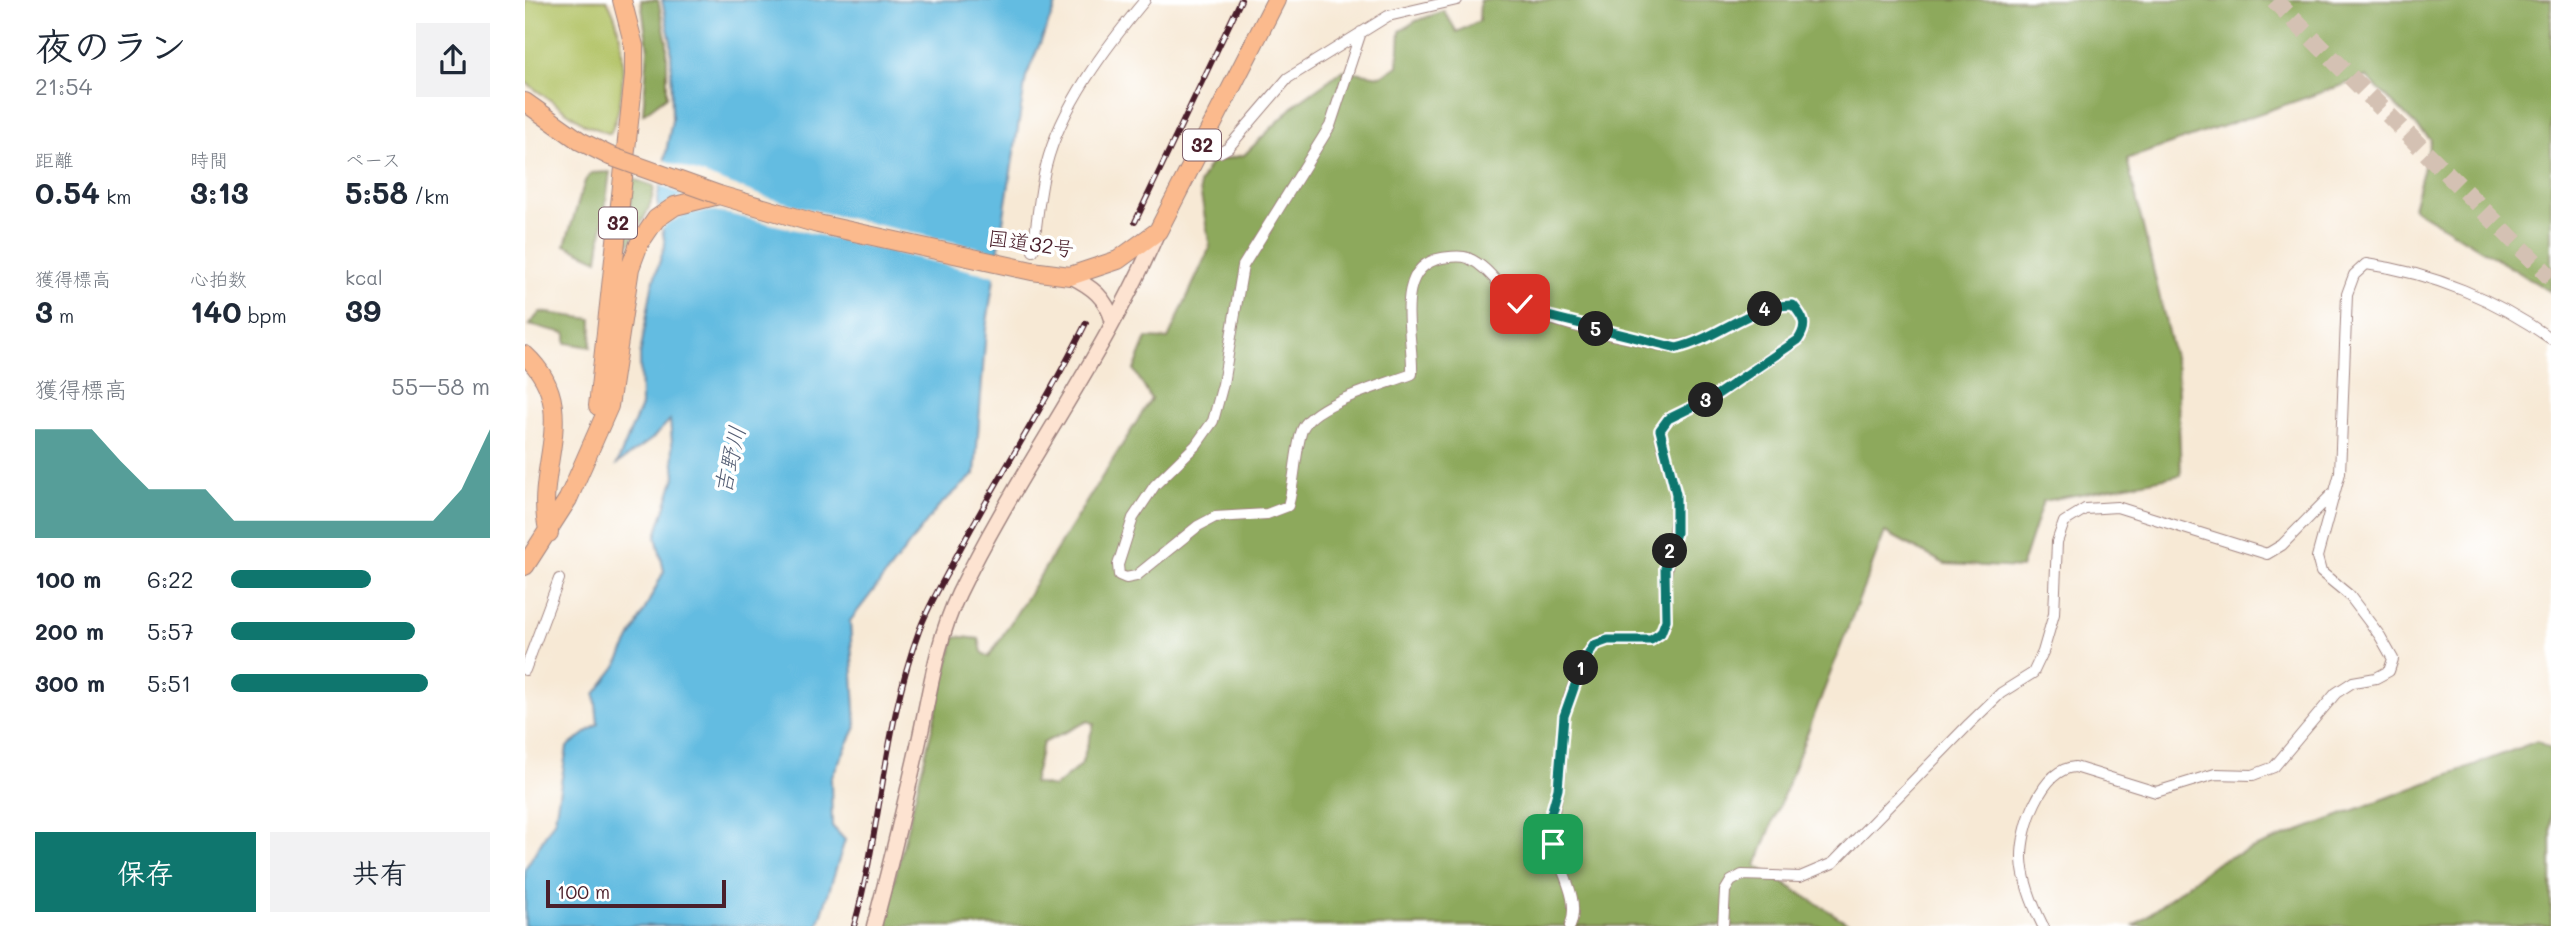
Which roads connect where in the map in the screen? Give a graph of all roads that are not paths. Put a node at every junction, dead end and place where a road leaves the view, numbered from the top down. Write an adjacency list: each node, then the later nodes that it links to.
1 (622, 0): 17 (highway, 国道32号 / 32)
2 (1145, 0): 12 (street)
3 (1276, 0): 9 (highway, 国道32号 / 32)
4 (1457, 0): 5 (street)
5 (1361, 32): 9 (street); 24 (street)
6 (525, 102): 8 (highway, 国道32号 / 32)
7 (525, 113): 8 (highway)
8 (580, 141): 10 (highway, 国道32号 / 32, bridge)
9 (1201, 148): 11 (highway, 国道32号 / 32)
10 (719, 195): 13 (highway, 国道32号 / 32); 17 (highway, 国道32号 / 32)
11 (1158, 231): 13 (highway, 国道32号 / 32); 14 (street)
12 (1033, 251)
13 (1069, 276): 14 (street)
14 (1113, 322): 23 (street)
15 (2551, 339): 18 (street)
16 (525, 355): 19 (highway)
17 (590, 447): 19 (highway, 国道32号 / 32)
18 (2334, 493): 25 (street); 26 (street)
19 (549, 533): 20 (highway, 国道32号 / 32)
20 (525, 566)
21 (559, 579): 22 (street)
22 (525, 670)
23 (874, 926)
24 (1570, 926)
25 (1723, 926)
26 (2043, 926)

